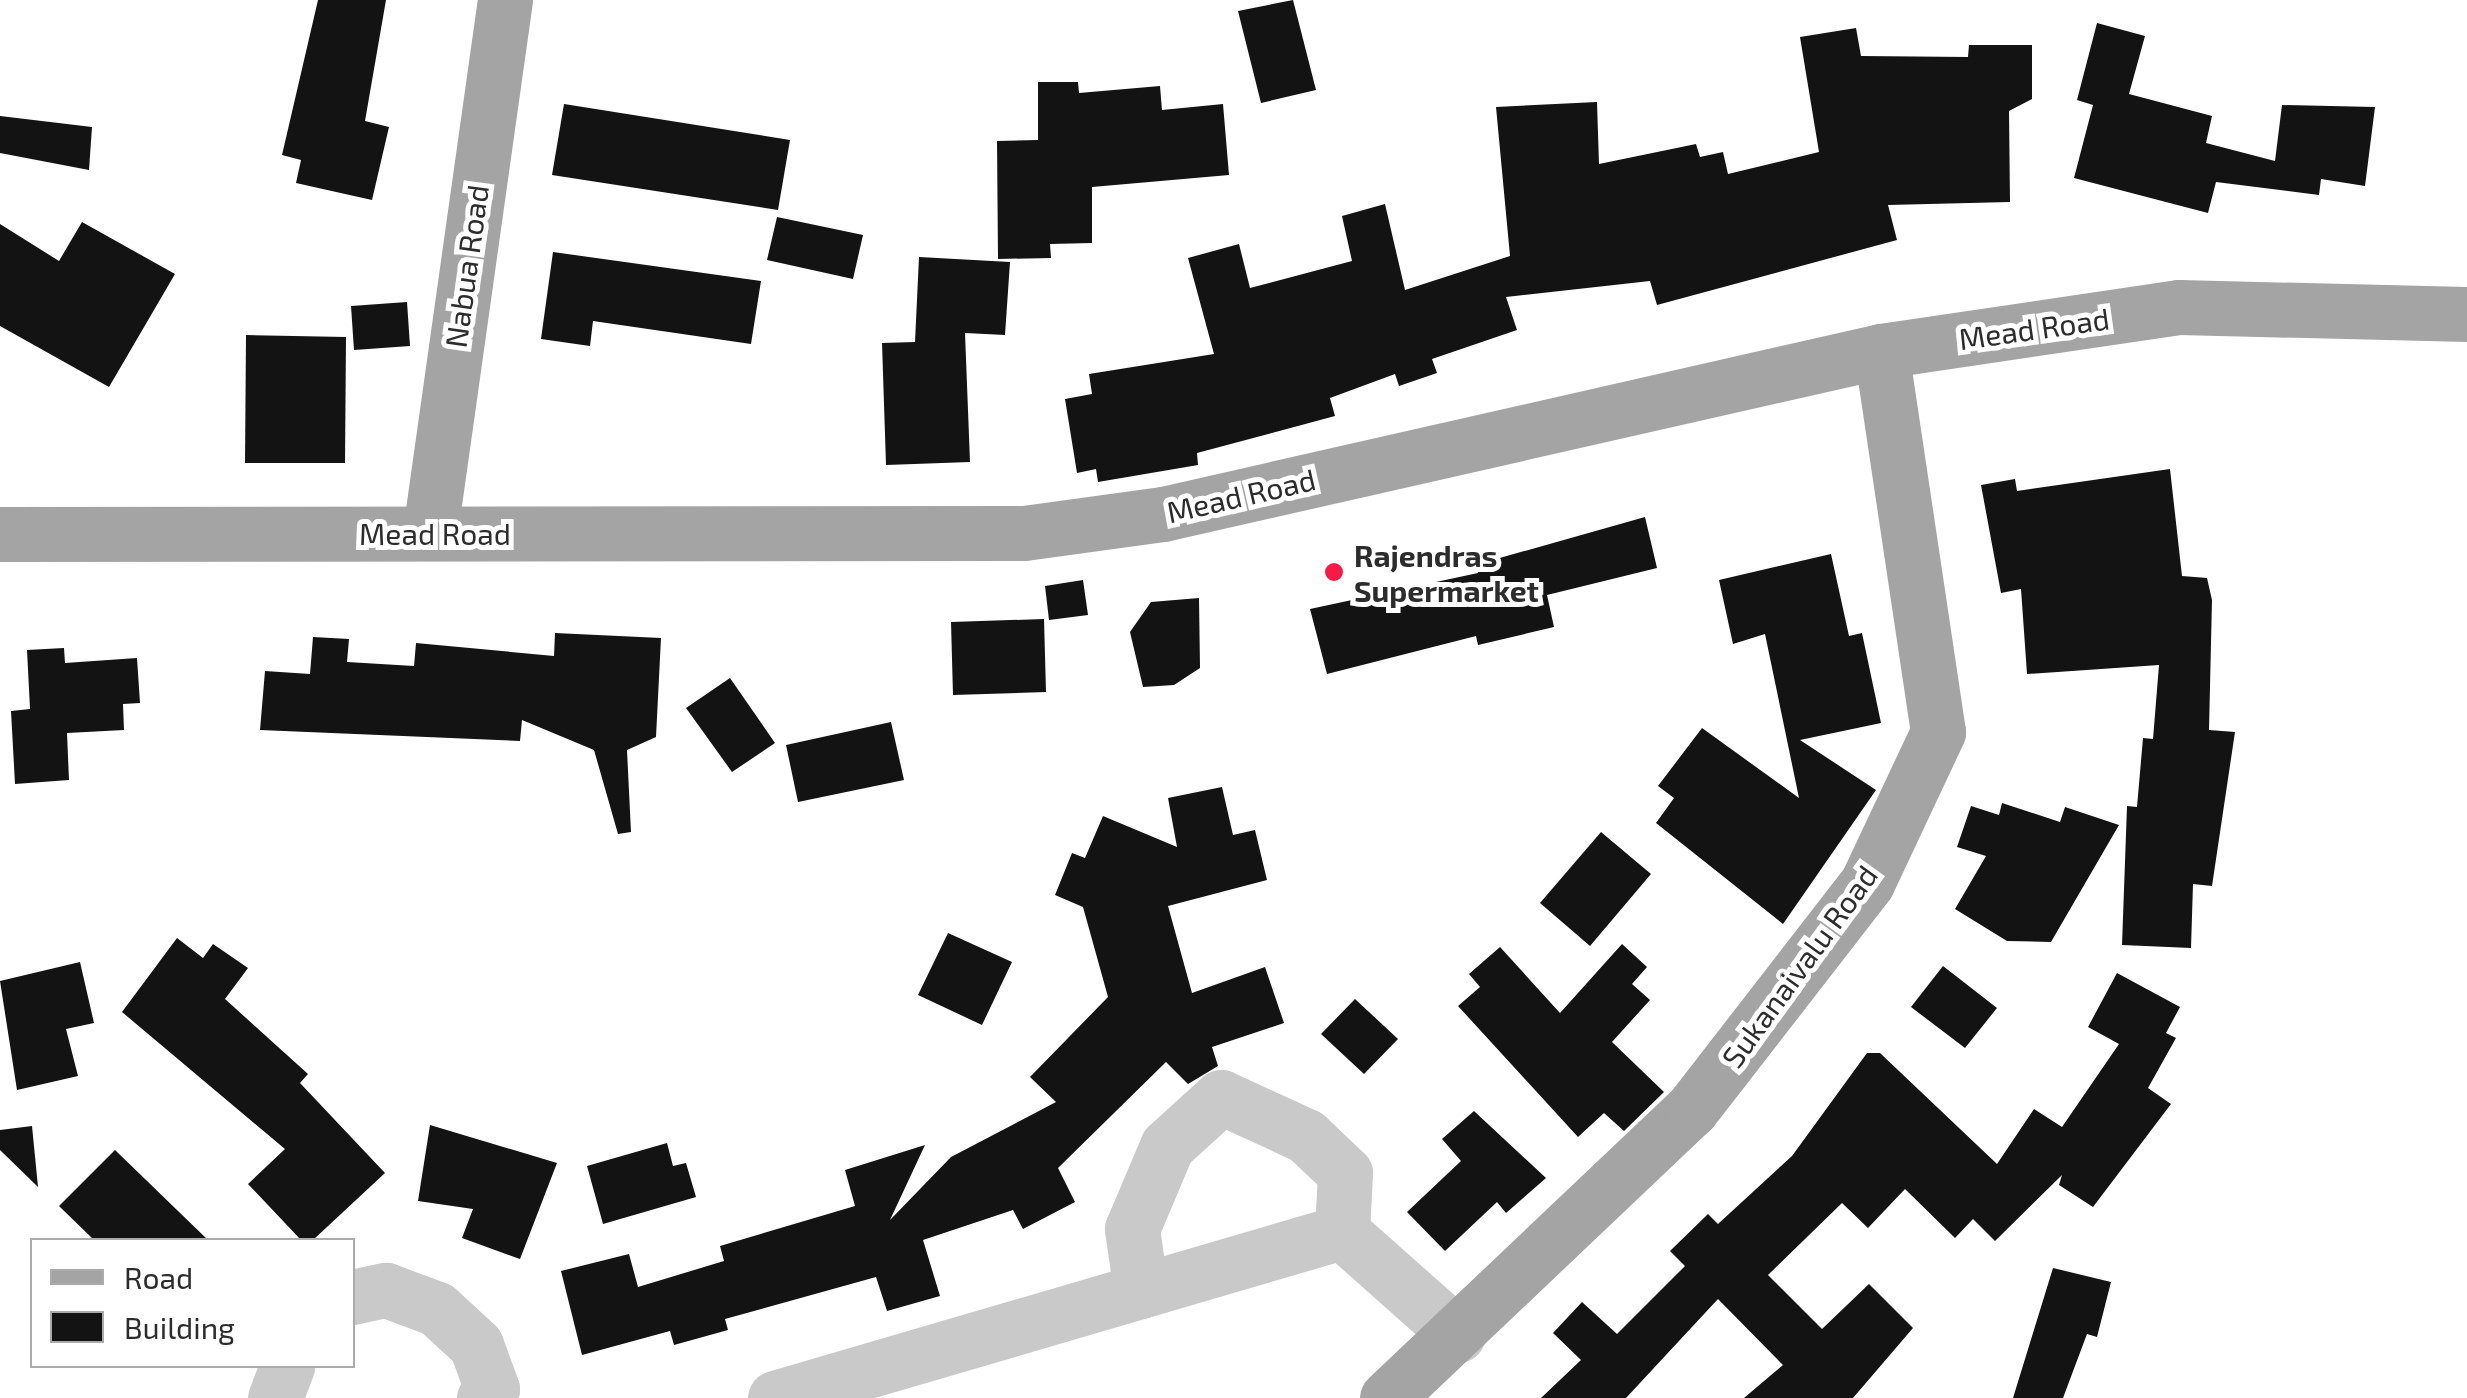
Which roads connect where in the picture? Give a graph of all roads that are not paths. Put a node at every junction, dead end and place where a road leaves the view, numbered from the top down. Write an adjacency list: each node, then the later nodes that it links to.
1 (505, 0): 4 (main road, Nabua Road)
2 (2467, 314): 3 (main road, Mead Road)
3 (1881, 351): 4 (main road, Mead Road); 9 (main road, Sukanaivalu Road)
4 (430, 532): 5 (main road, Mead Road)
5 (0, 534)
6 (1342, 1232): 7 (street); 7 (street); 9 (street)
7 (1141, 1291): 13 (street)
8 (355, 1297): 12 (street)
9 (1458, 1335): 14 (main road, Sukanaivalu Road)
10 (287, 1368): 11 (street)
11 (275, 1398)
12 (484, 1398)
13 (775, 1398)
14 (1387, 1398)

